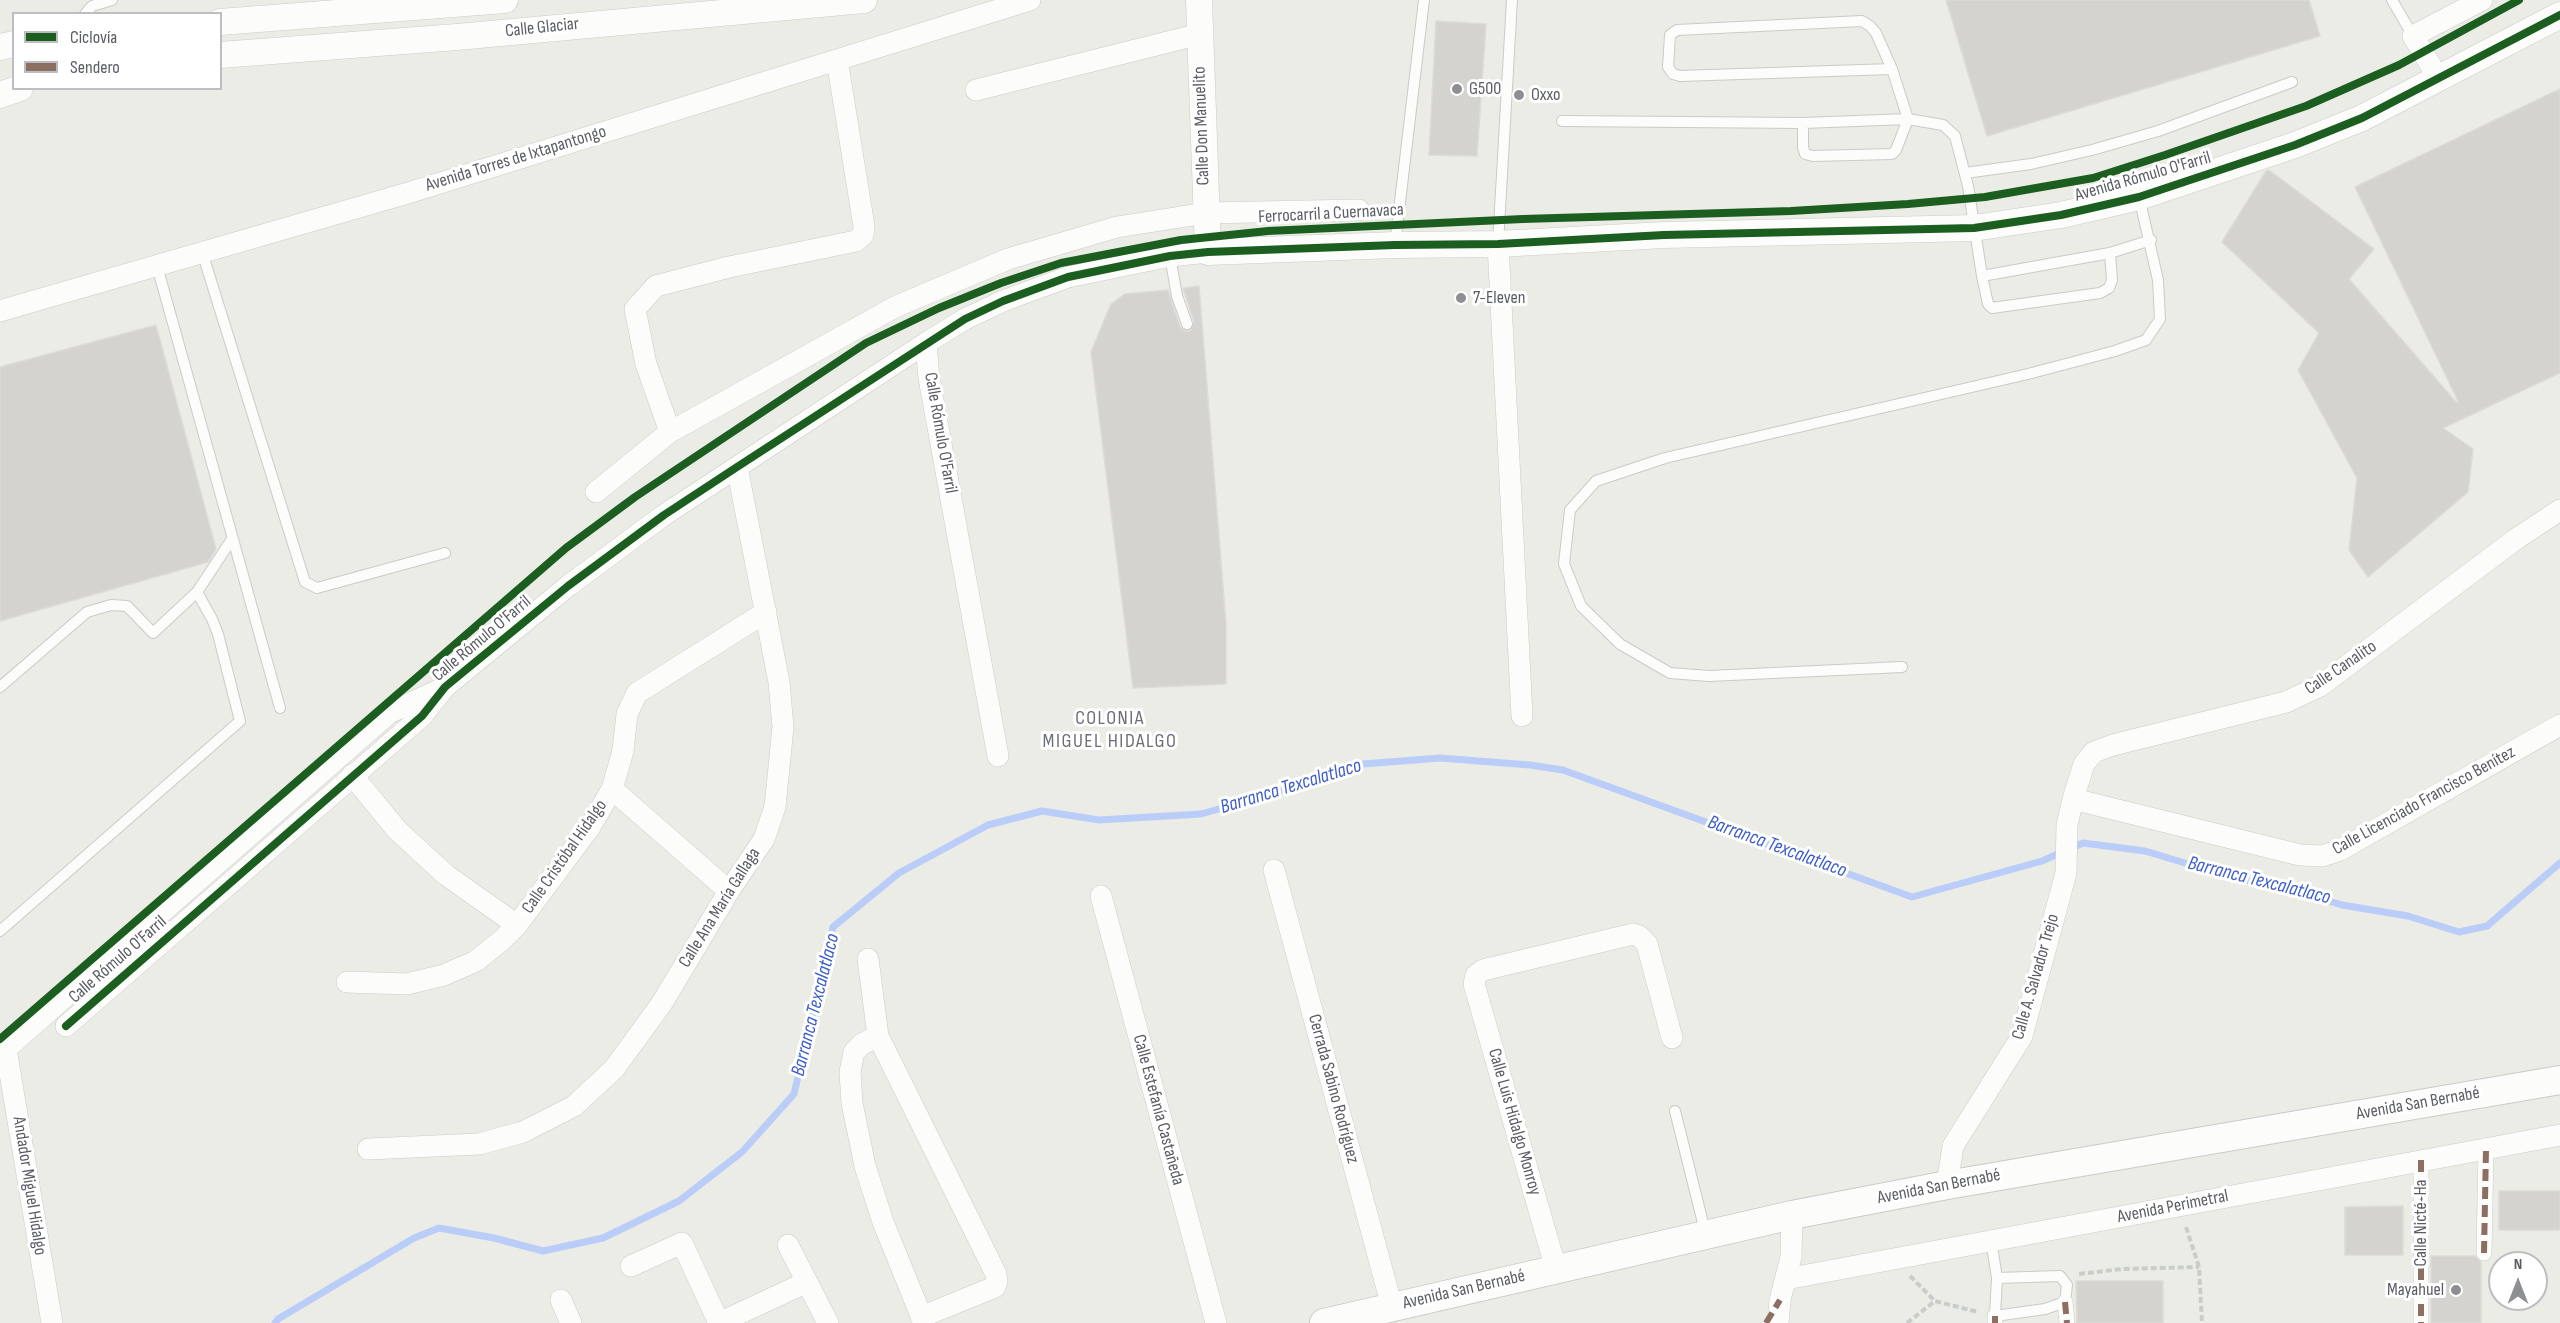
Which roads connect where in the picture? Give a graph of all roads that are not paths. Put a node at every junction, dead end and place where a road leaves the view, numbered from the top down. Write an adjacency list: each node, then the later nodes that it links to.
1 (112, 0): 10 (lane)
2 (505, 0): 12 (street, Calle Glaciar)
3 (864, 0): 15 (street, Calle Glaciar)
4 (1030, 0): 16 (street, Avenida Torres de Ixtapantongo)
5 (1199, 0): 13 (street, Calle Don Manuelito)
6 (1424, 0): 33 (lane)
7 (1512, 0): 32 (lane)
8 (2392, 0): 14 (lane)
9 (2482, 0): 14 (street)
10 (87, 12)
11 (2560, 15): 18 (street, Avenida Rómulo O'Farril)
12 (222, 22)
13 (1200, 34): 21 (street); 29 (street, Calle Don Manuelito)
14 (2413, 36): 18 (street)
15 (222, 55)
16 (837, 60): 34 (street, Avenida Torres de Ixtapantongo); 43 (street)
17 (1892, 69): 17 (lane); 23 (lane)
18 (2439, 79): 27 (street, Avenida Rómulo O'Farril)
19 (2292, 82): 26 (lane)
20 (14, 90): 22 (street)
21 (976, 90)
22 (0, 95)
23 (1908, 119): 25 (lane); 25 (lane); 26 (lane)
24 (1562, 121): 25 (lane)
25 (1803, 123)
26 (1965, 173): 30 (lane)
27 (2139, 197): 30 (street, Avenida Rómulo O'Farril); 31 (lane)
28 (1359, 210): 29 (street)
29 (1206, 213): 35 (street, Calle Don Manuelito); 43 (street)
30 (1974, 228): 32 (street, Avenida Rómulo O'Farril); 39 (lane)
31 (2151, 240): 36 (lane); 51 (lane)
32 (1498, 244): 33 (street, Avenida Rómulo O'Farril); 55 (street)
33 (1395, 245): 35 (street, Avenida Rómulo O'Farril)
34 (202, 252): 38 (street, Avenida Torres de Ixtapantongo); 48 (lane)
35 (1208, 252): 37 (street, Avenida Rómulo O'Farril)
36 (2110, 254): 39 (lane); 39 (lane)
37 (1170, 256): 41 (lane); 42 (street, Avenida Rómulo O'Farril)
38 (157, 266): 40 (street, Avenida Torres de Ixtapantongo); 47 (lane)
39 (1982, 276)
40 (0, 311)
41 (1187, 324)
42 (926, 344): 44 (street, Calle Rómulo O'Farril); 57 (street, Calle Rómulo O'Farril)
43 (670, 432): 45 (street)
44 (737, 467): 50 (street, Calle Ana María Gallaga); 53 (street, Calle Rómulo O'Farril)
45 (596, 492)
46 (2560, 510): 60 (street, Calle Canalito)
47 (232, 539): 49 (lane); 54 (lane)
48 (445, 553)
49 (197, 592): 52 (lane); 66 (lane)
50 (766, 612): 59 (street, Calle Cristóbal Hidalgo); 63 (street, Calle Ana María Gallaga)
51 (1902, 667)
52 (0, 687)
53 (445, 687): 58 (street, Calle Rómulo O'Farril); 72 (street)
54 (280, 708)
55 (1522, 716)
56 (2560, 725): 60 (street, Calle Licenciado Francisco Benítez)
57 (998, 756)
58 (352, 775): 65 (street); 69 (street, Calle Rómulo O'Farril)
59 (612, 789): 63 (street); 65 (street, Calle Cristóbal Hidalgo)
60 (2073, 799): 61 (street, Calle Canalito)
61 (2067, 825): 79 (street, Calle A. Salvador Trejo)
62 (1274, 870): 93 (street, Cerrada Sabino Rodríguez)
63 (729, 891): 76 (street, Calle Ana María Gallaga)
64 (1101, 896): 100 (street, Calle Estefanía Castañeda)
65 (517, 925): 68 (street, Calle Cristóbal Hidalgo)
66 (0, 931)
67 (868, 959): 70 (street)
68 (347, 982)
69 (66, 1026)
70 (878, 1036): 95 (street); 95 (street)
71 (1672, 1038): 86 (street, Calle Luis Hidalgo Monroy)
72 (3, 1052): 96 (street, Andador Miguel Hidalgo)
73 (2560, 1080): 79 (main road, Avenida San Bernabé)
74 (1676, 1111): 81 (lane)
75 (2560, 1135): 77 (street, Avenida Perimetral)
76 (368, 1149)
77 (2486, 1149): 78 (street, Avenida Perimetral); 84 (street)
78 (2421, 1160): 82 (street, Avenida Perimetral); 105 (street, Calle Nicté-Ha)
79 (1947, 1185): 80 (main road, Avenida San Bernabé)
80 (1792, 1215): 81 (main road, Avenida San Bernabé); 88 (street)
81 (1706, 1235): 86 (main road, Avenida San Bernabé)
82 (1991, 1240): 87 (lane); 88 (street, Avenida Perimetral)
83 (788, 1245): 89 (street)
84 (2484, 1253)
85 (631, 1266): 98 (street)
86 (1556, 1269): 93 (main road, Avenida San Bernabé)
87 (1997, 1278): 92 (lane); 94 (lane)
88 (1786, 1280): 91 (street)
89 (807, 1282): 98 (street); 99 (street)
90 (561, 1300): 97 (street)
91 (1780, 1300): 102 (street); 103 (street)
92 (2065, 1302): 94 (lane); 104 (street)
93 (1392, 1307): 101 (main road, Avenida San Bernabé)
94 (1995, 1319)
95 (922, 1320)
96 (52, 1323)
97 (571, 1323)
98 (719, 1323)
99 (828, 1323)
100 (1216, 1323)
101 (1324, 1323)
102 (1766, 1323)
103 (1778, 1323)
104 (2067, 1323)
105 (2421, 1323)

